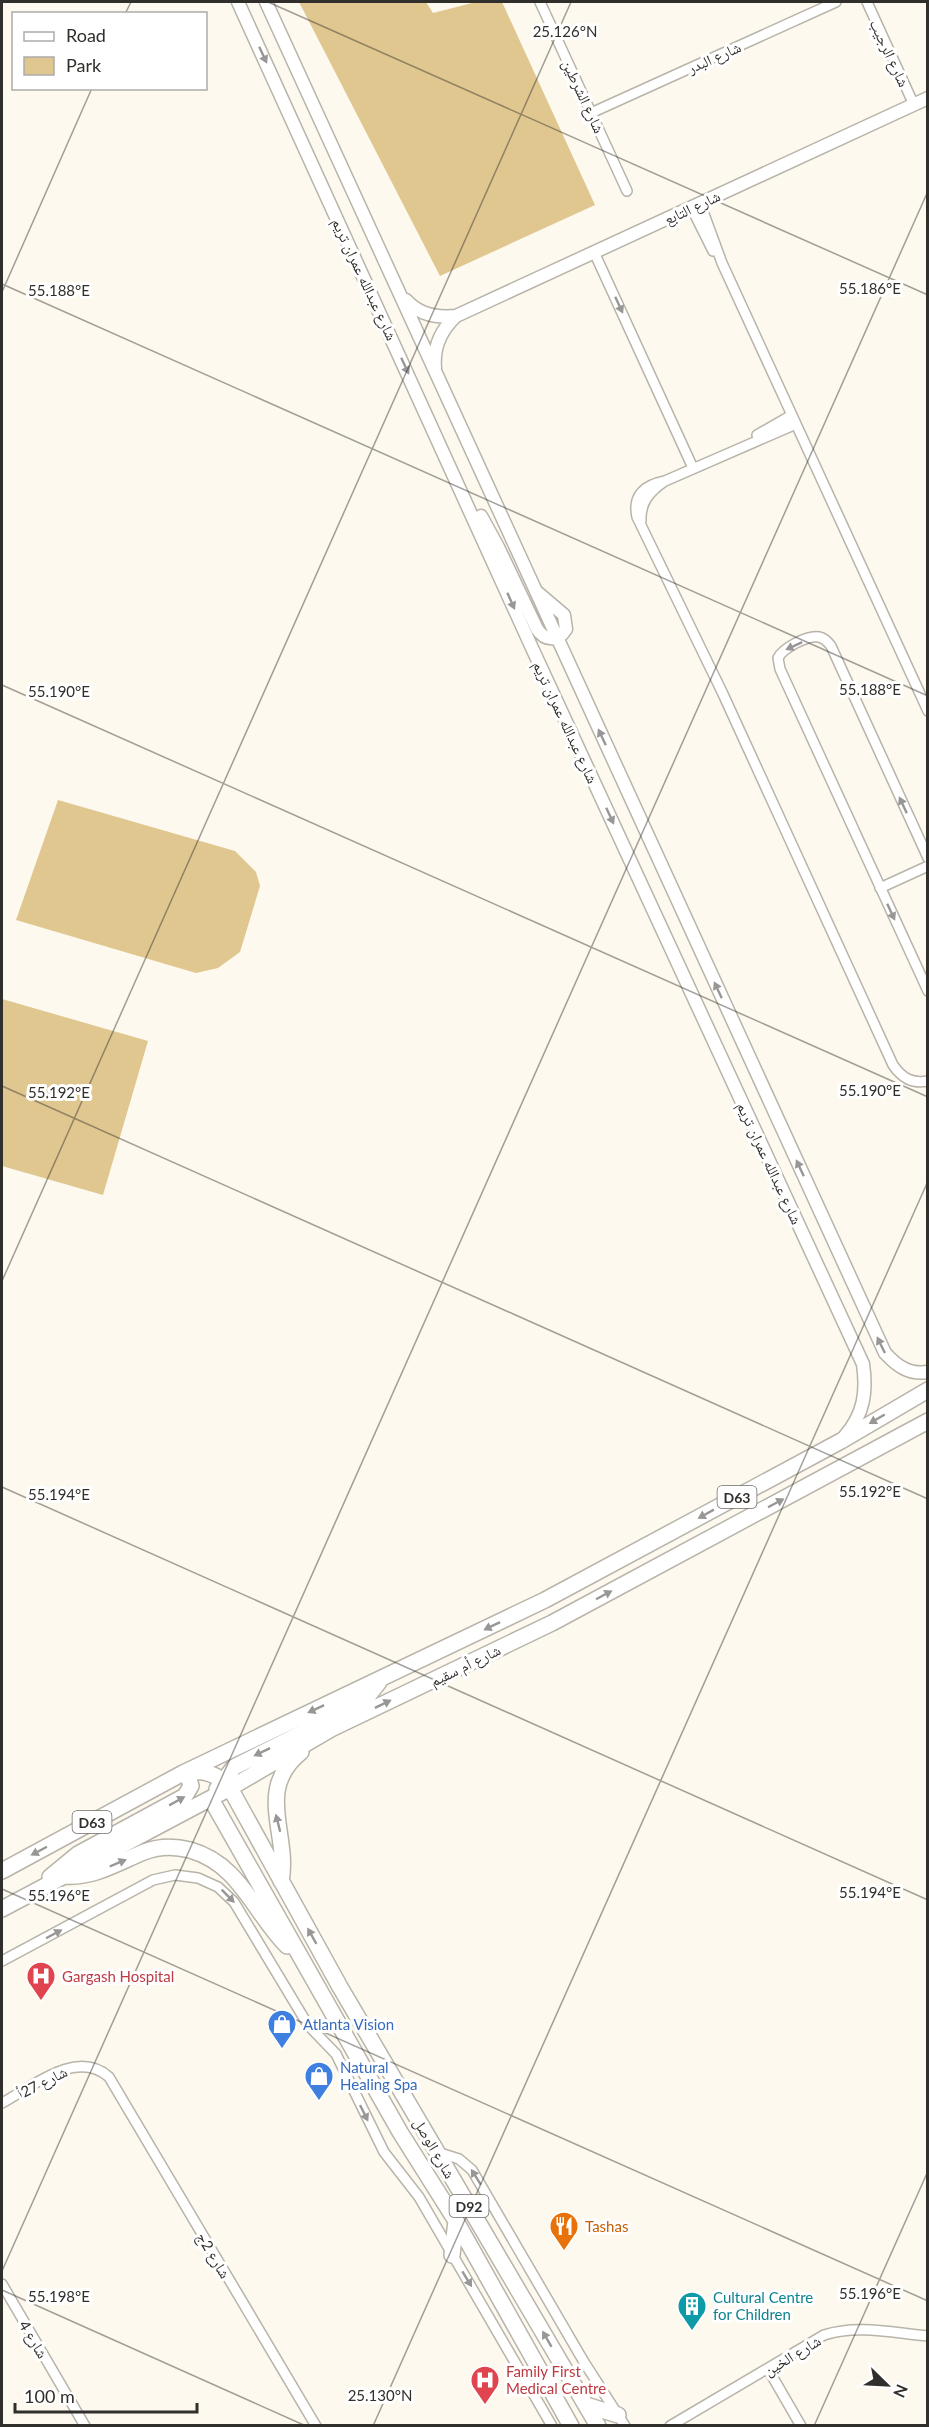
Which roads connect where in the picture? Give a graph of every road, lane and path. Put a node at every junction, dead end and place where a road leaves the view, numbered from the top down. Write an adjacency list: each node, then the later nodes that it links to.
1 (238, 2): 17 (street, شارع عبدالله عمران تريم, one-way to 17)
2 (266, 2): 12 (street, شارع عبدالله عمران تريم)
3 (540, 2): 8 (street, شارع الشرطين)
4 (836, 2): 8 (street, شارع البدر)
5 (867, 2): 7 (street, شارع الرجيب)
6 (927, 99): 7 (street, شارع التابع)
7 (914, 105): 10 (street, شارع التابع)
8 (591, 113): 9 (street, شارع الشرطين)
9 (627, 192)
10 (696, 205): 11 (street, شارع التابع); 15 (street)
11 (594, 252): 13 (street, شارع التابع); 16 (street, one-way to 16)
12 (401, 295): 13 (street, شارع التابع); 14 (street, شارع عبدالله عمران تريم)
13 (456, 316): 14 (street, شارع التابع)
14 (435, 372): 18 (street, شارع عبدالله عمران تريم)
15 (794, 419): 16 (street); 19 (street)
16 (693, 468): 24 (street)
17 (464, 494): 18 (street); 28 (street, شارع عبدالله عمران تريم, one-way to 28)
18 (556, 638): 25 (street, شارع عبدالله عمران تريم, one-way to 18)
19 (927, 711)
20 (927, 858): 22 (street, one-way to 22)
21 (927, 866): 22 (street)
22 (880, 888): 23 (street, one-way to 23)
23 (927, 991)
24 (927, 1081)
25 (927, 1372)
26 (927, 1390): 28 (main road, شارع أم سقيم / D63, one-way to 28)
27 (927, 1421): 30 (main road, شارع أم سقيم / D63, one-way to 27)
28 (841, 1441): 29 (main road, شارع أم سقيم / D63, one-way to 29)
29 (382, 1679): 31 (main road, شارع أم سقيم / D63, one-way to 31); 32 (main road, شارع الوصل, one-way to 32)
30 (331, 1729): 32 (main road, شارع أم سقيم / D63); 36 (main road, one-way to 30)
31 (183, 1773): 32 (main road); 34 (main road, شارع أم سقيم / D63, one-way to 34); 37 (main road, one-way to 31)
32 (232, 1783): 33 (main road, شارع أم سقيم / D63); 36 (main road, شارع الوصل / D92)
33 (211, 1799): 35 (main road, شارع أم سقيم / D63); 40 (main road, شارع الوصل / D92)
34 (2, 1871)
35 (63, 1876): 37 (main road, شارع أم سقيم / D63); 40 (main road, one-way to 40)
36 (281, 1881): 43 (main road, شارع الوصل / D92, one-way to 36)
37 (40, 1887): 38 (main road, شارع أم سقيم / D63)
38 (2, 1909)
39 (2, 1961): 45 (street, one-way to 45)
40 (304, 1962): 44 (main road, شارع الوصل / D92)
41 (113, 2083): 42 (street, شارع 27أ); 52 (street, شارع 2ج)
42 (2, 2103)
43 (437, 2151): 49 (main road, شارع الوصل / D92, one-way to 43); 50 (street, one-way to 43)
44 (456, 2221): 45 (main road); 54 (main road, شارع الوصل / D92)
45 (452, 2255): 53 (street, one-way to 53)
46 (2, 2284): 51 (street, شارع 4)
47 (927, 2336): 48 (street, شارع الخين)
48 (768, 2369): 56 (street, شارع الخين); 57 (street)
49 (586, 2405): 50 (main road); 55 (main road, شارع الوصل / D92)
50 (622, 2420)
51 (85, 2426)
52 (316, 2426)
53 (552, 2426)
54 (571, 2426)
55 (598, 2426)
56 (670, 2426)
57 (801, 2426)

